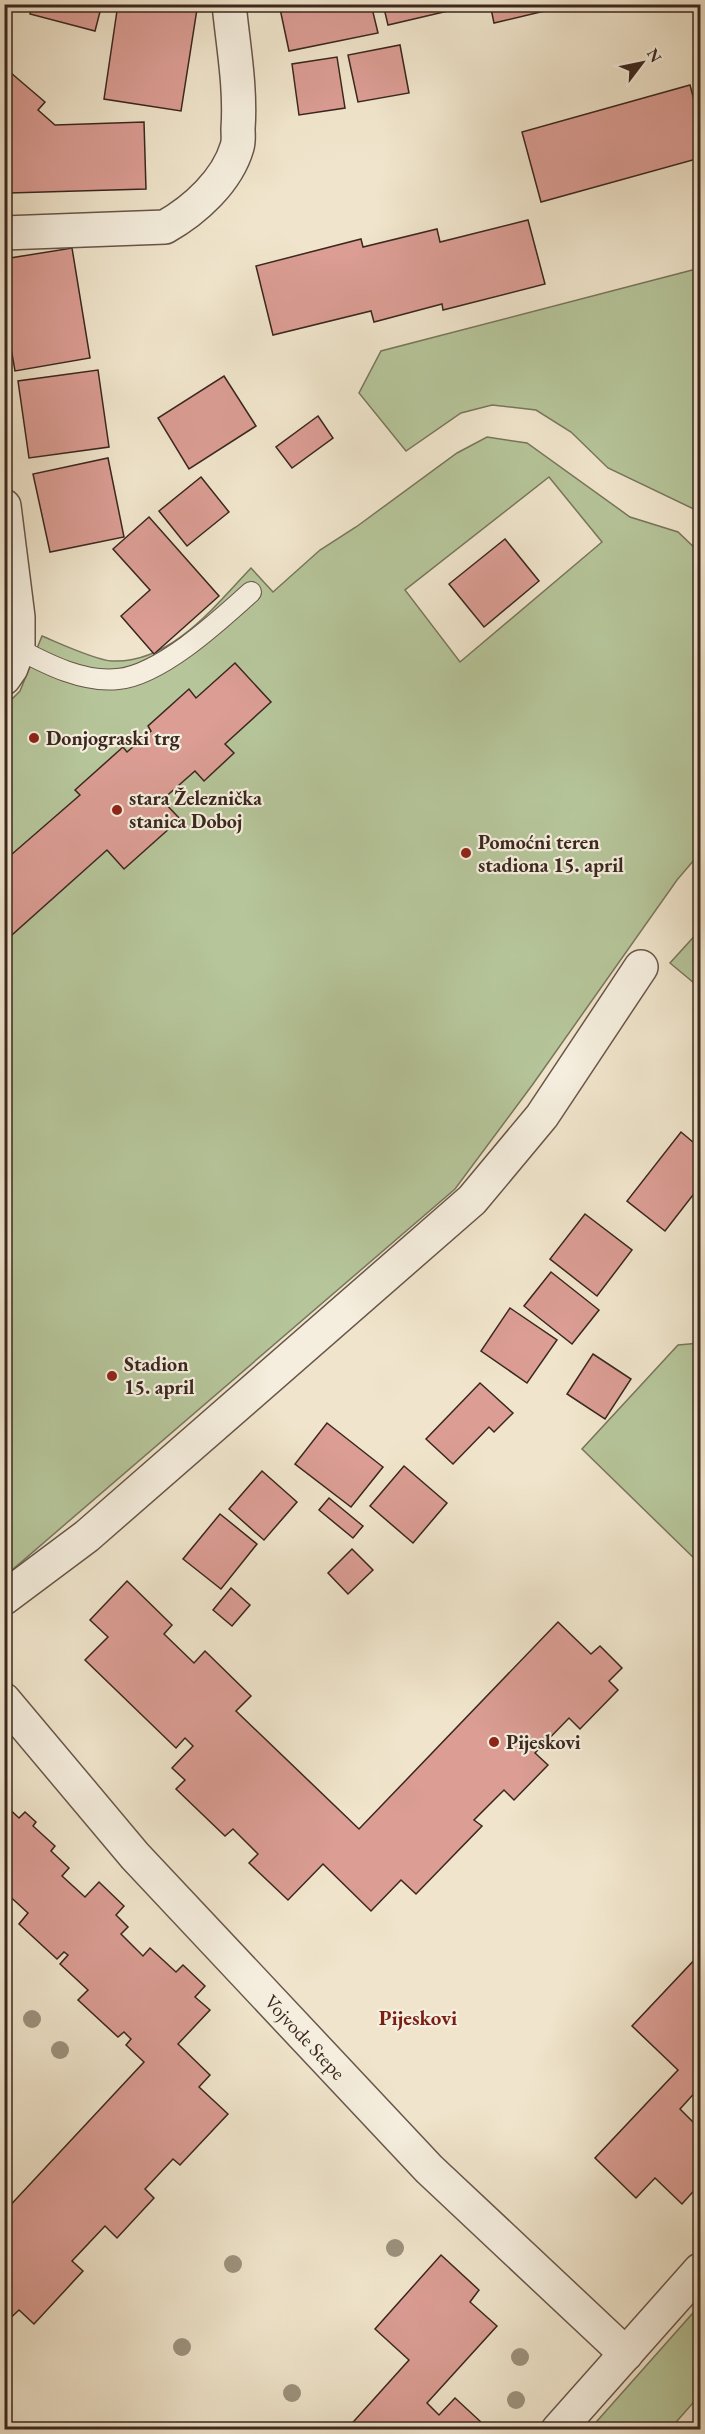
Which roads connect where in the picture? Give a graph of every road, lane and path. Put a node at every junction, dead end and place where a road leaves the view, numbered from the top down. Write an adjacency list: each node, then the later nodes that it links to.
1 (229, 4): 2 (street)
2 (4, 233)
3 (4, 507): 5 (street)
4 (251, 592): 5 (lane)
5 (18, 649): 6 (street)
6 (4, 678)
7 (641, 967): 8 (street)
8 (4, 1598)
9 (4, 1700): 11 (street, Vojvode Stepe)
10 (700, 2270): 11 (street)
11 (626, 2354): 12 (street)
12 (558, 2430)

